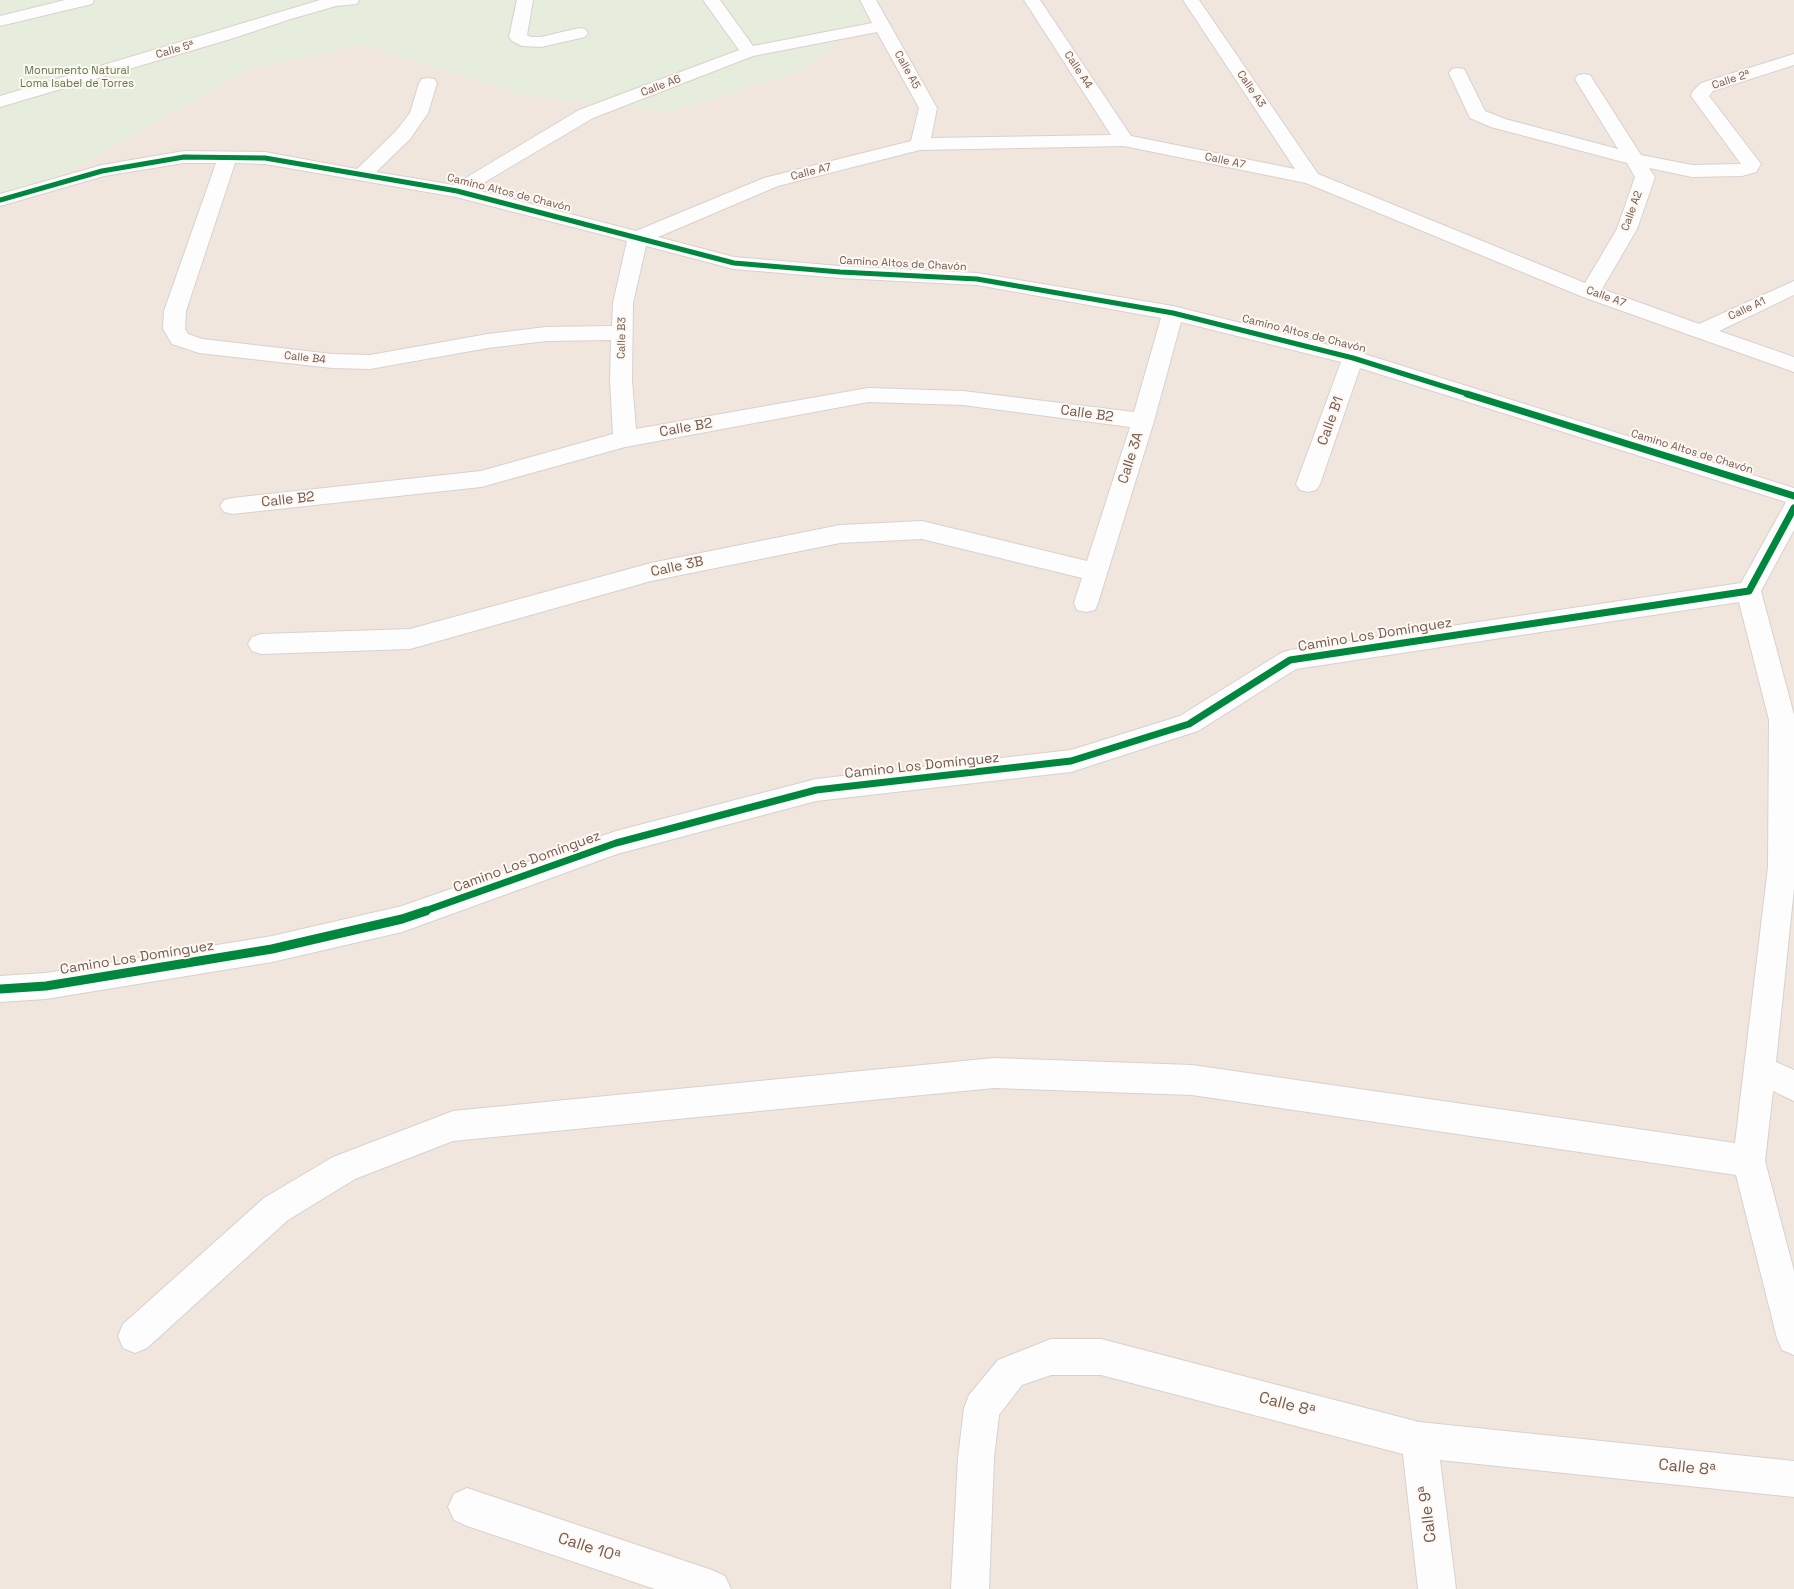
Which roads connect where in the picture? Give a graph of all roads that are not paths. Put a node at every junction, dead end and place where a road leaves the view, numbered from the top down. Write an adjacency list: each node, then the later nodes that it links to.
1 (86, 0): 8 (street)
2 (351, 0): 16 (street, Calle 5ª)
3 (525, 0): 10 (street)
4 (711, 0): 11 (street)
5 (868, 0): 9 (street, Calle A5)
6 (1032, 0): 17 (street, Calle A4)
7 (1191, 0): 22 (street, Calle A3)
8 (0, 21)
9 (882, 26): 11 (street, Calle A6); 18 (street, Calle A5)
10 (579, 33)
11 (749, 52): 23 (street, Calle A6)
12 (1794, 60): 20 (street, Calle 2ª)
13 (1458, 73): 20 (street)
14 (1584, 79): 20 (street, Calle A2)
15 (428, 83): 21 (street)
16 (0, 102)
17 (1124, 140): 18 (street, Calle A7); 22 (street, Calle A7)
18 (920, 144): 25 (street, Calle A7)
19 (227, 158): 21 (street, Camino Altos de Chavón); 24 (street, Camino Altos de Chavón); 30 (street, Calle B4)
20 (1634, 160): 27 (street, Calle A2)
21 (361, 176): 23 (street, Camino Altos de Chavón)
22 (1311, 178): 27 (street, Calle A7)
23 (457, 190): 25 (street, Camino Altos de Chavón)
24 (0, 200)
25 (638, 238): 28 (street, Camino Altos de Chavón); 30 (street, Calle B3)
26 (1794, 287): 29 (street, Calle A1)
27 (1590, 292): 29 (street, Calle A7)
28 (1173, 313): 31 (street, Camino Altos de Chavón); 33 (street, Calle 3A)
29 (1701, 331): 32 (street, Calle A7)
30 (622, 333): 34 (street, Calle B3)
31 (1353, 358): 35 (street, Calle B1); 36 (street, Camino Altos de Chavón)
32 (1794, 365)
33 (1143, 421): 34 (street, Calle B2); 39 (street, Calle 3A)
34 (625, 439): 37 (street, Calle B2)
35 (1308, 484)
36 (1794, 496)
37 (232, 506)
38 (1794, 508): 40 (street)
39 (1095, 572): 41 (street, Calle 3A); 42 (street, Calle 3B)
40 (1749, 591): 43 (street); 45 (street, Camino Los Domínguez)
41 (1086, 603)
42 (261, 644)
43 (1788, 721): 44 (street)
44 (1788, 868): 46 (street)
45 (0, 989)
46 (1759, 1069): 47 (street); 48 (street)
47 (1794, 1086)
48 (1749, 1160): 49 (street); 50 (street)
49 (135, 1336)
50 (1794, 1338)
51 (1419, 1440): 52 (street, Calle 8ª); 55 (street, Calle 8ª); 56 (street, Calle 9ª)
52 (1794, 1480)
53 (467, 1508): 54 (street, Calle 10ª)
54 (712, 1589)
55 (970, 1589)
56 (1437, 1589)

